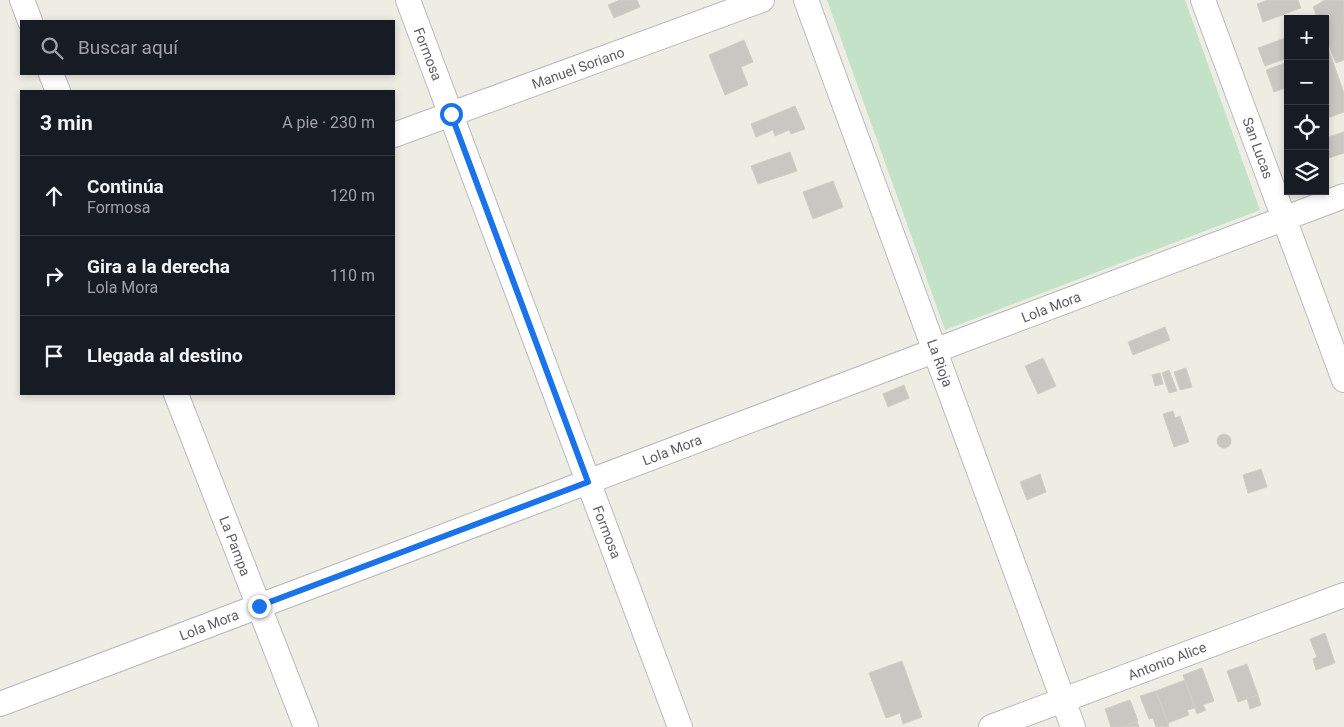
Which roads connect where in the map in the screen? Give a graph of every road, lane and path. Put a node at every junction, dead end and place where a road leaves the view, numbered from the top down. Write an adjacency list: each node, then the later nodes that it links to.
1 (22, 0): 6 (street)
2 (408, 0): 9 (street, Formosa)
3 (762, 0): 9 (street, Manuel Soriano)
4 (806, 0): 13 (street, La Rioja)
5 (1203, 0): 12 (street, San Lucas)
6 (30, 20)
7 (51, 75): 8 (street)
8 (58, 90)
9 (451, 114): 10 (street, Manuel Soriano); 16 (street, Formosa)
10 (395, 135)
11 (1344, 196): 12 (street, Lola Mora)
12 (1284, 219): 13 (street, Lola Mora); 14 (street, San Lucas)
13 (935, 350): 16 (street, Lola Mora); 19 (street, La Rioja)
14 (1344, 380)
15 (176, 395): 18 (street, La Pampa)
16 (588, 482): 18 (street, Lola Mora); 22 (street, Formosa)
17 (1344, 595): 19 (street, Antonio Alice)
18 (259, 606): 20 (street, Lola Mora); 21 (street, La Pampa)
19 (1063, 700): 23 (street, Antonio Alice); 24 (street, La Rioja)
20 (0, 704)
21 (306, 727)
22 (680, 727)
23 (991, 727)
24 (1073, 727)

